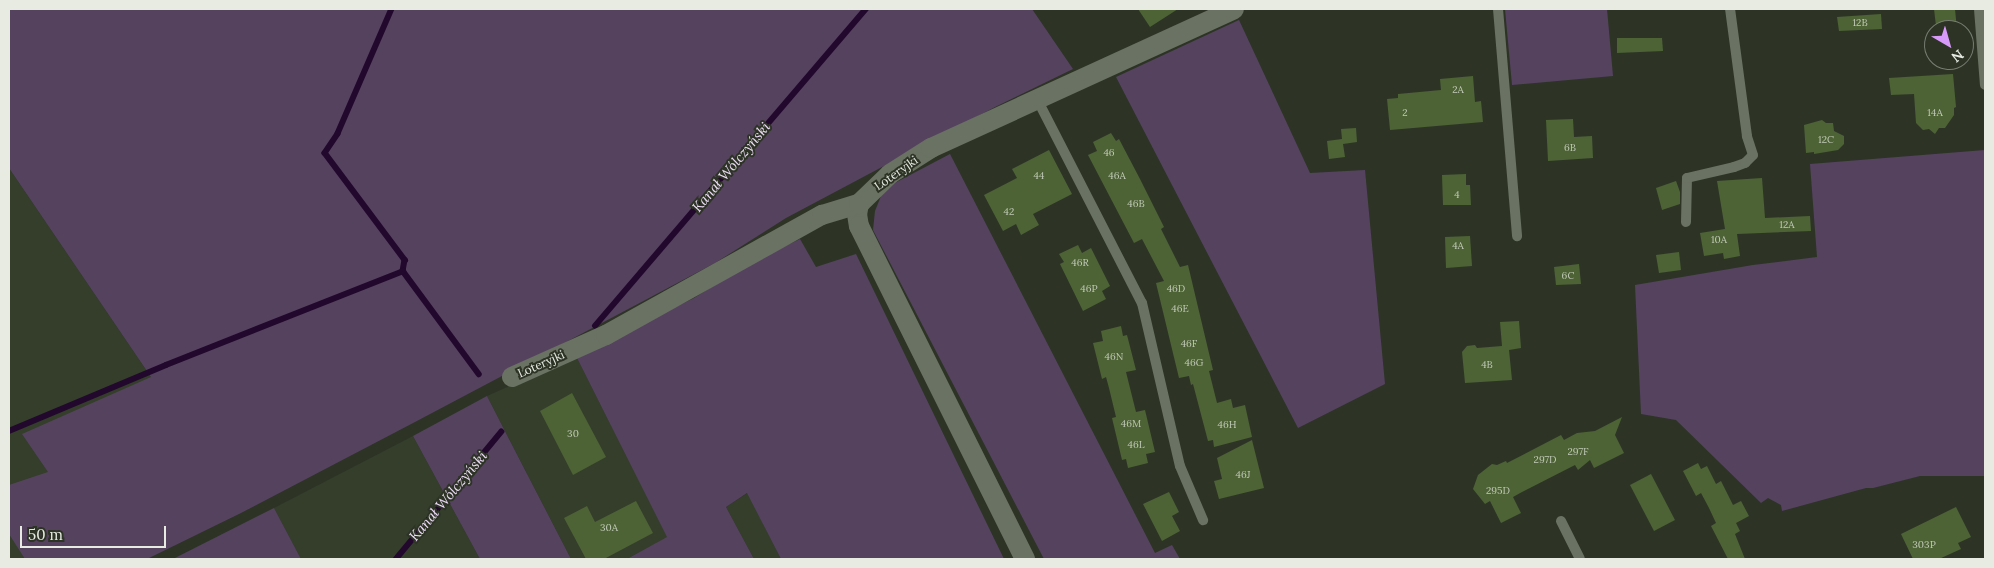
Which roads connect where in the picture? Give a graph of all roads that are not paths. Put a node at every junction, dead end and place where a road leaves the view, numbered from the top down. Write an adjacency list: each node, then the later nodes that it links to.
1 (1234, 9): 6 (street, Loteryjki)
2 (1498, 9): 9 (lane)
3 (1730, 9): 8 (lane)
4 (1979, 9): 5 (lane)
5 (1985, 85)
6 (1038, 101): 7 (street, Loteryjki); 11 (lane)
7 (859, 204): 10 (street, Loteryjki); 13 (street)
8 (1686, 222)
9 (1517, 236)
10 (512, 377)
11 (1203, 520)
12 (1561, 521): 14 (lane)
13 (1025, 559)
14 (1580, 559)

